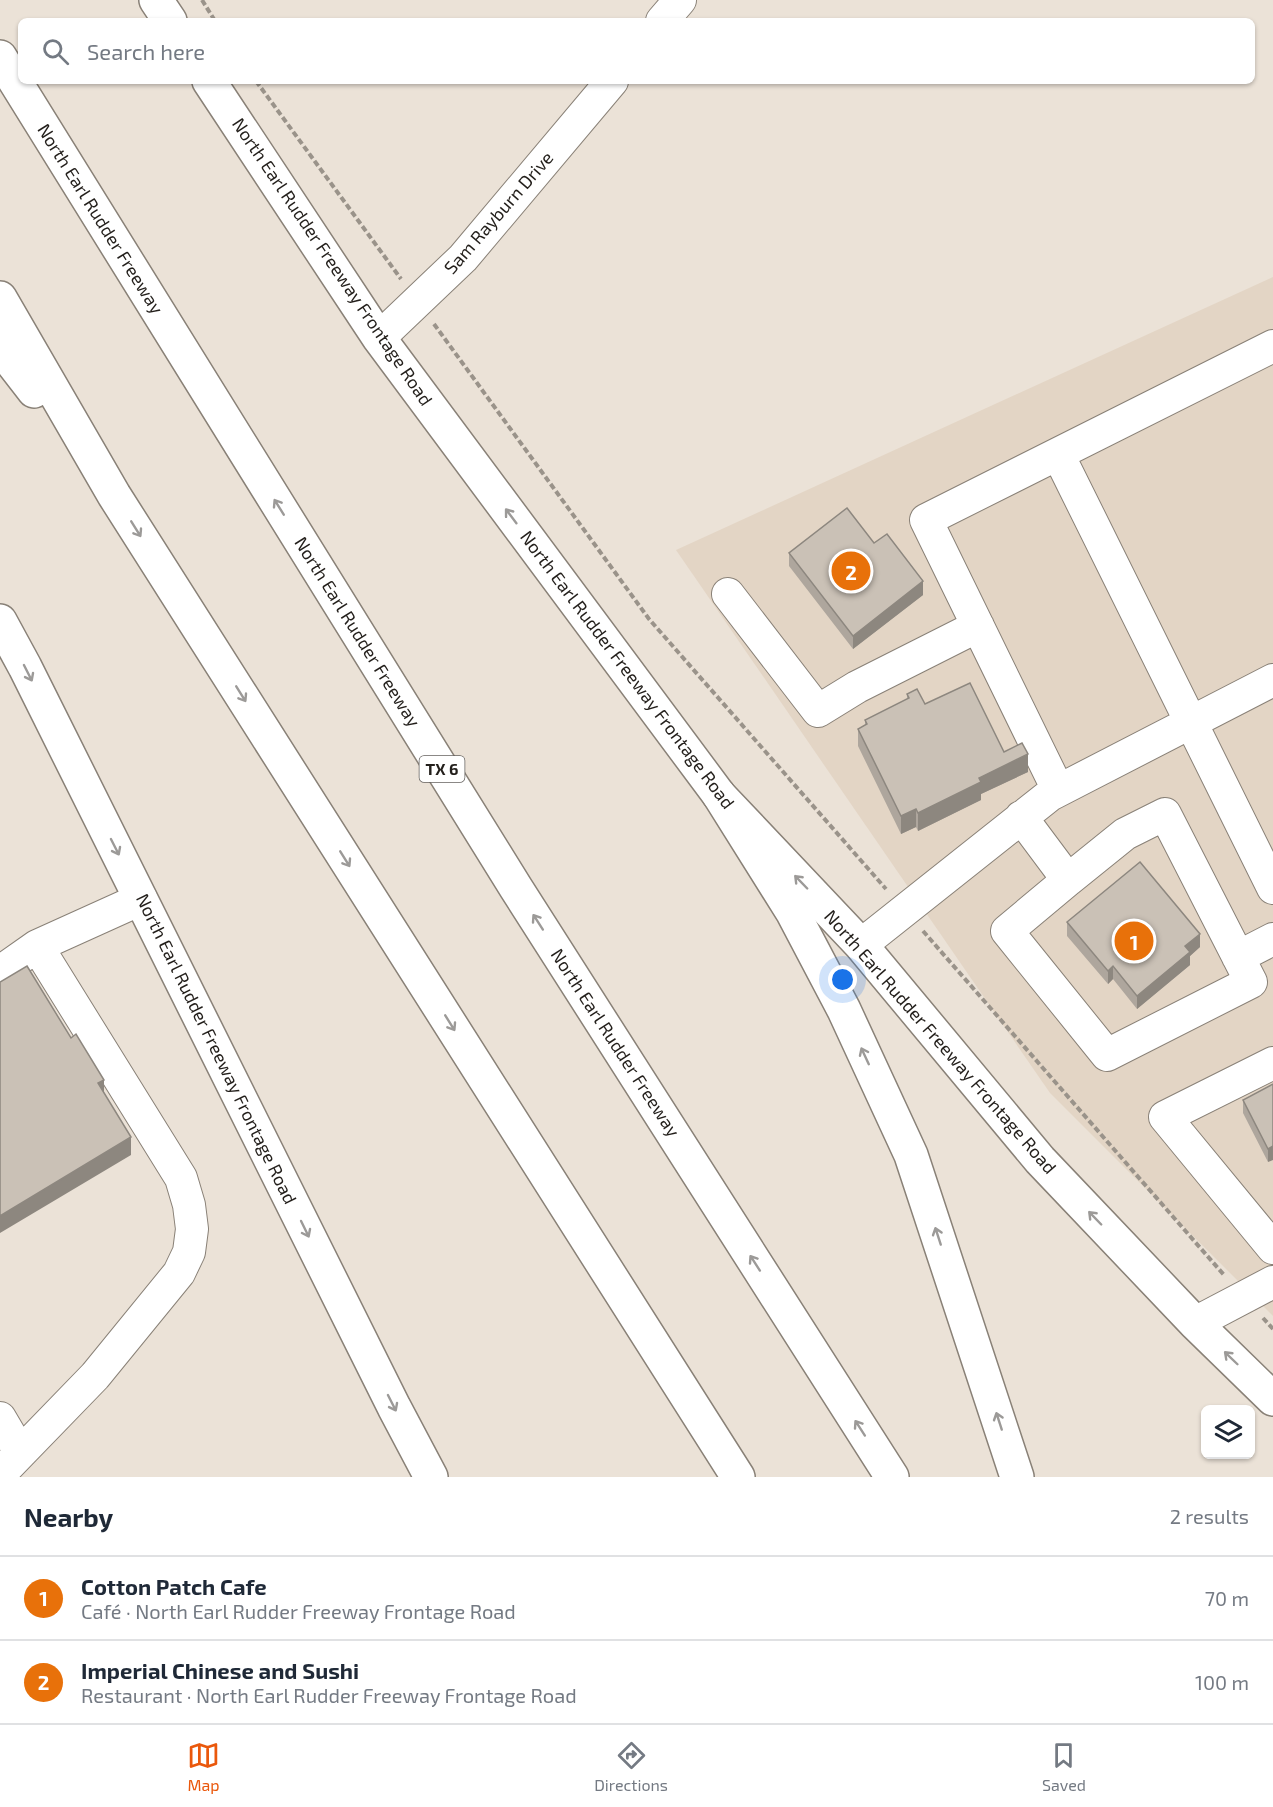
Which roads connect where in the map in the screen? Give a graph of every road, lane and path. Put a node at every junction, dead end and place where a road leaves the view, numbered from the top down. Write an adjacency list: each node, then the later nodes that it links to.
1 (156, 0): 4 (main road)
2 (202, 0): 5 (path)
3 (680, 0): 6 (street)
4 (168, 18)
5 (213, 18)
6 (665, 18)
7 (0, 57): 49 (main road, North Earl Rudder Freeway / TX 6, one-way to 7)
8 (212, 84): 13 (main road, North Earl Rudder Freeway Frontage Road)
9 (258, 84): 12 (path)
10 (609, 84): 12 (street, Sam Rayburn Drive)
11 (0, 298): 17 (main road)
12 (417, 302): 13 (street, Sam Rayburn Drive); 29 (path)
13 (379, 338): 24 (main road, North Earl Rudder Freeway Frontage Road, one-way to 13)
14 (1273, 346): 16 (street)
15 (0, 347): 17 (main road)
16 (1059, 454): 20 (street); 22 (street)
17 (114, 495): 48 (main road, one-way to 48)
18 (728, 594): 20 (street)
19 (0, 621): 28 (main road, North Earl Rudder Freeway Frontage Road, one-way to 28)
20 (978, 626): 23 (street)
21 (1273, 680): 22 (street)
22 (1192, 722): 23 (street); 27 (street)
23 (1059, 790): 25 (street)
24 (719, 795): 31 (main road, North Earl Rudder Freeway Frontage Road, one-way to 24); 50 (main road, one-way to 24)
25 (1021, 817): 26 (street); 29 (street)
26 (1068, 880): 33 (street); 33 (street)
27 (1273, 888)
28 (141, 899): 32 (street); 47 (main road, North Earl Rudder Freeway Frontage Road, one-way to 47)
29 (904, 910): 31 (street); 41 (path)
30 (1273, 939): 33 (street)
31 (861, 945): 42 (main road, North Earl Rudder Freeway Frontage Road, one-way to 31)
32 (37, 946): 34 (street); 46 (street)
33 (1238, 957)
34 (0, 972)
35 (1273, 1063): 37 (street)
36 (1273, 1090): 37 (street)
37 (1217, 1091): 38 (street)
38 (1261, 1212): 39 (street)
39 (1273, 1248)
40 (1273, 1282): 41 (street)
41 (1244, 1298): 42 (street); 43 (path)
42 (1195, 1323): 44 (main road, North Earl Rudder Freeway Frontage Road, one-way to 42)
43 (1273, 1329)
44 (1273, 1399)
45 (0, 1418): 46 (street)
46 (10, 1463)
47 (431, 1477)
48 (738, 1477)
49 (892, 1477)
50 (1017, 1477)

